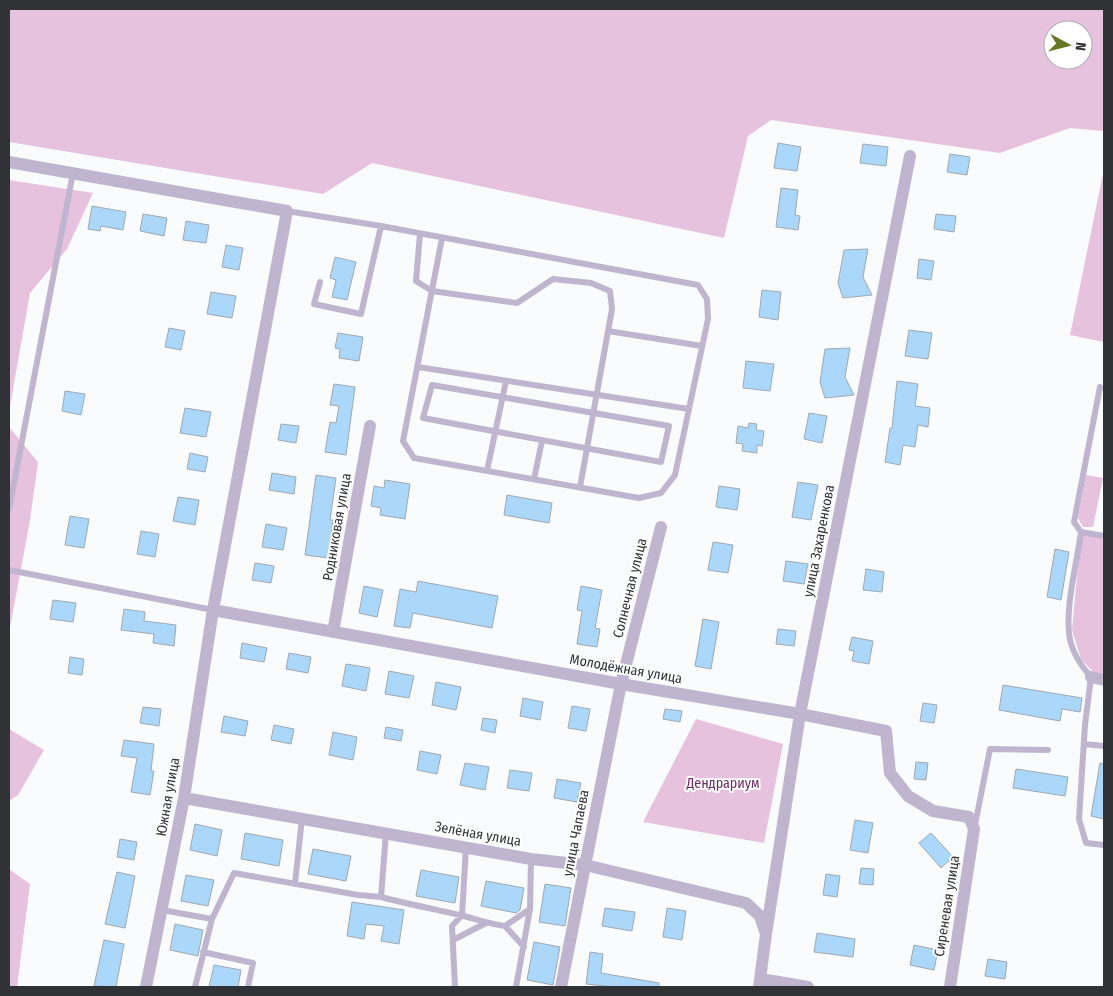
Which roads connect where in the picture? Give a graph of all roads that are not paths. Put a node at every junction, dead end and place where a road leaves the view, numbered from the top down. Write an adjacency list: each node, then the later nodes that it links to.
1 (910, 156): 36 (street, улица Захаренкова)
2 (9, 162): 3 (street)
3 (74, 173): 4 (street); 26 (lane)
4 (287, 211): 5 (lane); 31 (street, Южная улица)
5 (381, 226): 6 (lane); 8 (lane)
6 (420, 234): 7 (lane); 9 (lane)
7 (442, 238): 9 (lane); 11 (lane)
8 (320, 282)
9 (432, 291): 10 (lane); 12 (lane)
10 (608, 332): 11 (lane); 15 (lane)
11 (702, 346): 17 (lane)
12 (418, 367): 13 (lane); 23 (lane)
13 (506, 381): 15 (lane); 16 (lane)
14 (1100, 387): 28 (lane)
15 (596, 395): 17 (lane); 18 (lane)
16 (503, 396): 18 (lane); 20 (lane); 20 (lane)
17 (688, 410): 25 (lane)
18 (593, 413): 22 (lane); 22 (lane)
19 (370, 426): 32 (street, Родниковая улица)
20 (496, 432): 21 (lane); 23 (lane)
21 (542, 441): 22 (lane); 24 (lane)
22 (587, 449): 25 (lane)
23 (487, 471): 24 (lane)
24 (534, 479): 25 (lane)
25 (580, 487)
26 (9, 510)
27 (661, 527): 35 (street, Солнечная улица)
28 (1081, 532): 29 (lane); 33 (lane)
29 (1104, 536)
30 (9, 570): 31 (lane)
31 (213, 610): 32 (street, Молодёжная улица); 40 (street, Южная улица)
32 (333, 632): 35 (street, Молодёжная улица)
33 (1091, 677): 34 (street); 37 (lane)
34 (1104, 680)
35 (621, 684): 36 (street, Молодёжная улица); 47 (street, улица Чапаева)
36 (800, 714): 42 (street, Молодёжная улица); 56 (street, улица Захаренкова)
37 (1084, 744): 38 (lane); 44 (lane)
38 (1104, 746)
39 (1048, 750): 42 (lane)
40 (184, 798): 41 (street, Зелёная улица); 51 (street, Южная улица)
41 (302, 818): 43 (street, Зелёная улица); 48 (lane)
42 (974, 829): 68 (street, Сиреневая улица)
43 (386, 833): 45 (street, Зелёная улица); 49 (lane)
44 (1104, 845)
45 (466, 847): 46 (street, Зелёная улица); 52 (lane)
46 (531, 858): 47 (street, Зелёная улица); 50 (lane)
47 (585, 865): 56 (street, Зелёная улица); 66 (street, улица Чапаева)
48 (295, 884): 49 (lane); 53 (lane)
49 (381, 897): 52 (lane)
50 (530, 909): 55 (lane); 58 (lane)
51 (162, 910): 53 (lane); 61 (street, Южная улица)
52 (462, 915): 54 (lane); 57 (lane)
53 (212, 919): 59 (lane)
54 (486, 923): 55 (lane); 57 (lane)
55 (505, 926): 58 (lane)
56 (766, 934): 60 (street, улица Захаренкова)
57 (453, 940): 64 (lane)
58 (524, 947): 65 (lane)
59 (203, 952): 62 (lane); 63 (lane)
60 (760, 983): 67 (street)
61 (146, 987)
62 (195, 987)
63 (248, 987)
64 (455, 987)
65 (516, 987)
66 (561, 987)
67 (808, 987)
68 (950, 987)

